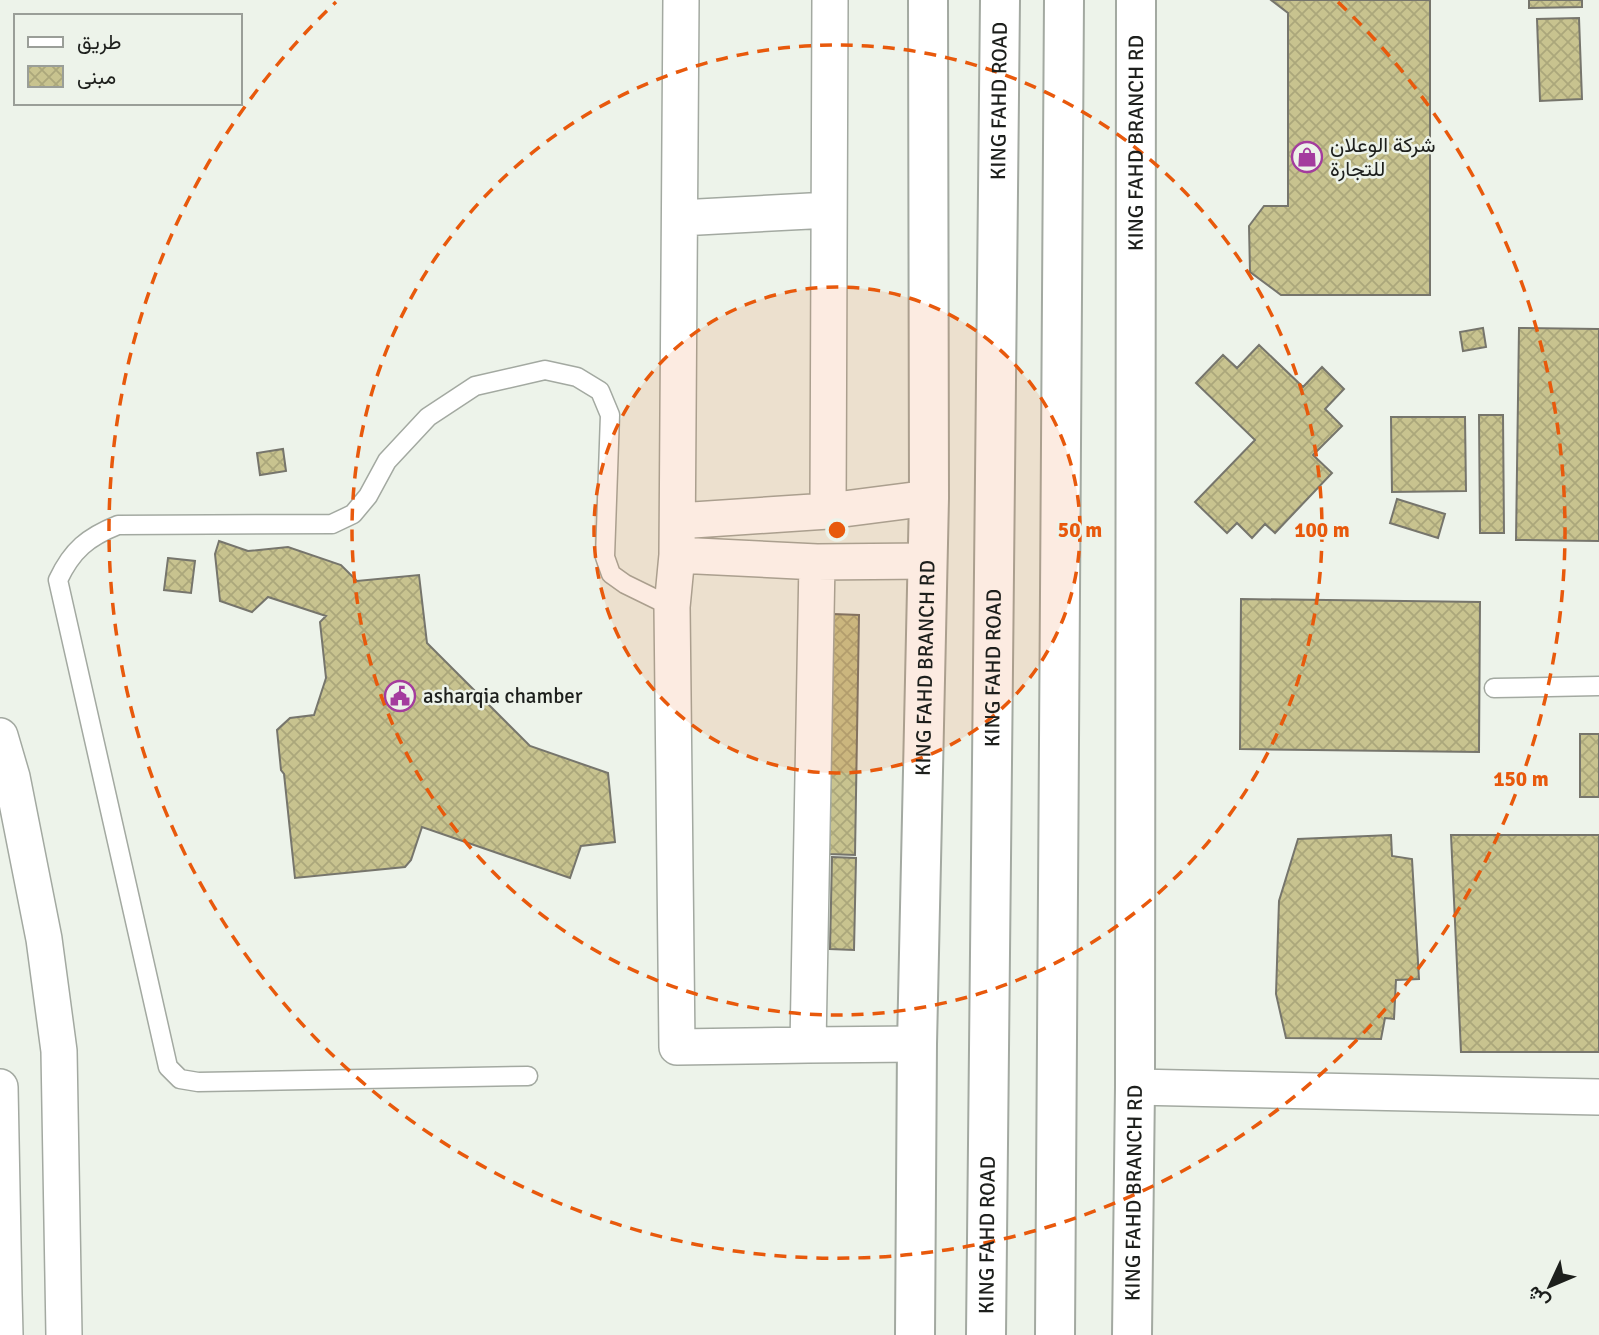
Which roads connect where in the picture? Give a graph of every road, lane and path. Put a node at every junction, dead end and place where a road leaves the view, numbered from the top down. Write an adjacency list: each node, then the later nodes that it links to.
1 (681, 0): 8 (street)
2 (830, 0): 7 (street)
3 (928, 0): 9 (main road, KING FAHD BRANCH RD)
4 (1000, 0): 28 (main road, KING FAHD ROAD)
5 (1063, 0): 29 (main road)
6 (1136, 0): 22 (main road, KING FAHD BRANCH RD)
7 (829, 210): 8 (street); 10 (street)
8 (680, 218): 11 (street)
9 (929, 498): 10 (street); 12 (main road, KING FAHD BRANCH RD)
10 (828, 511): 11 (street)
11 (678, 538): 13 (street); 14 (street)
12 (927, 561): 13 (street); 18 (main road, KING FAHD BRANCH RD)
13 (817, 562): 19 (street)
14 (672, 607): 19 (street); 20 (lane)
15 (1599, 686): 16 (lane)
16 (1494, 688)
17 (0, 736): 26 (street)
18 (917, 1044): 19 (street); 27 (main road, KING FAHD BRANCH RD)
19 (808, 1045)
20 (528, 1076)
21 (0, 1087): 24 (street)
22 (1135, 1087): 23 (street); 30 (main road, KING FAHD BRANCH RD)
23 (1599, 1097)
24 (2, 1285): 25 (street)
25 (5, 1335)
26 (64, 1335)
27 (915, 1335)
28 (986, 1335)
29 (1055, 1335)
30 (1132, 1335)

